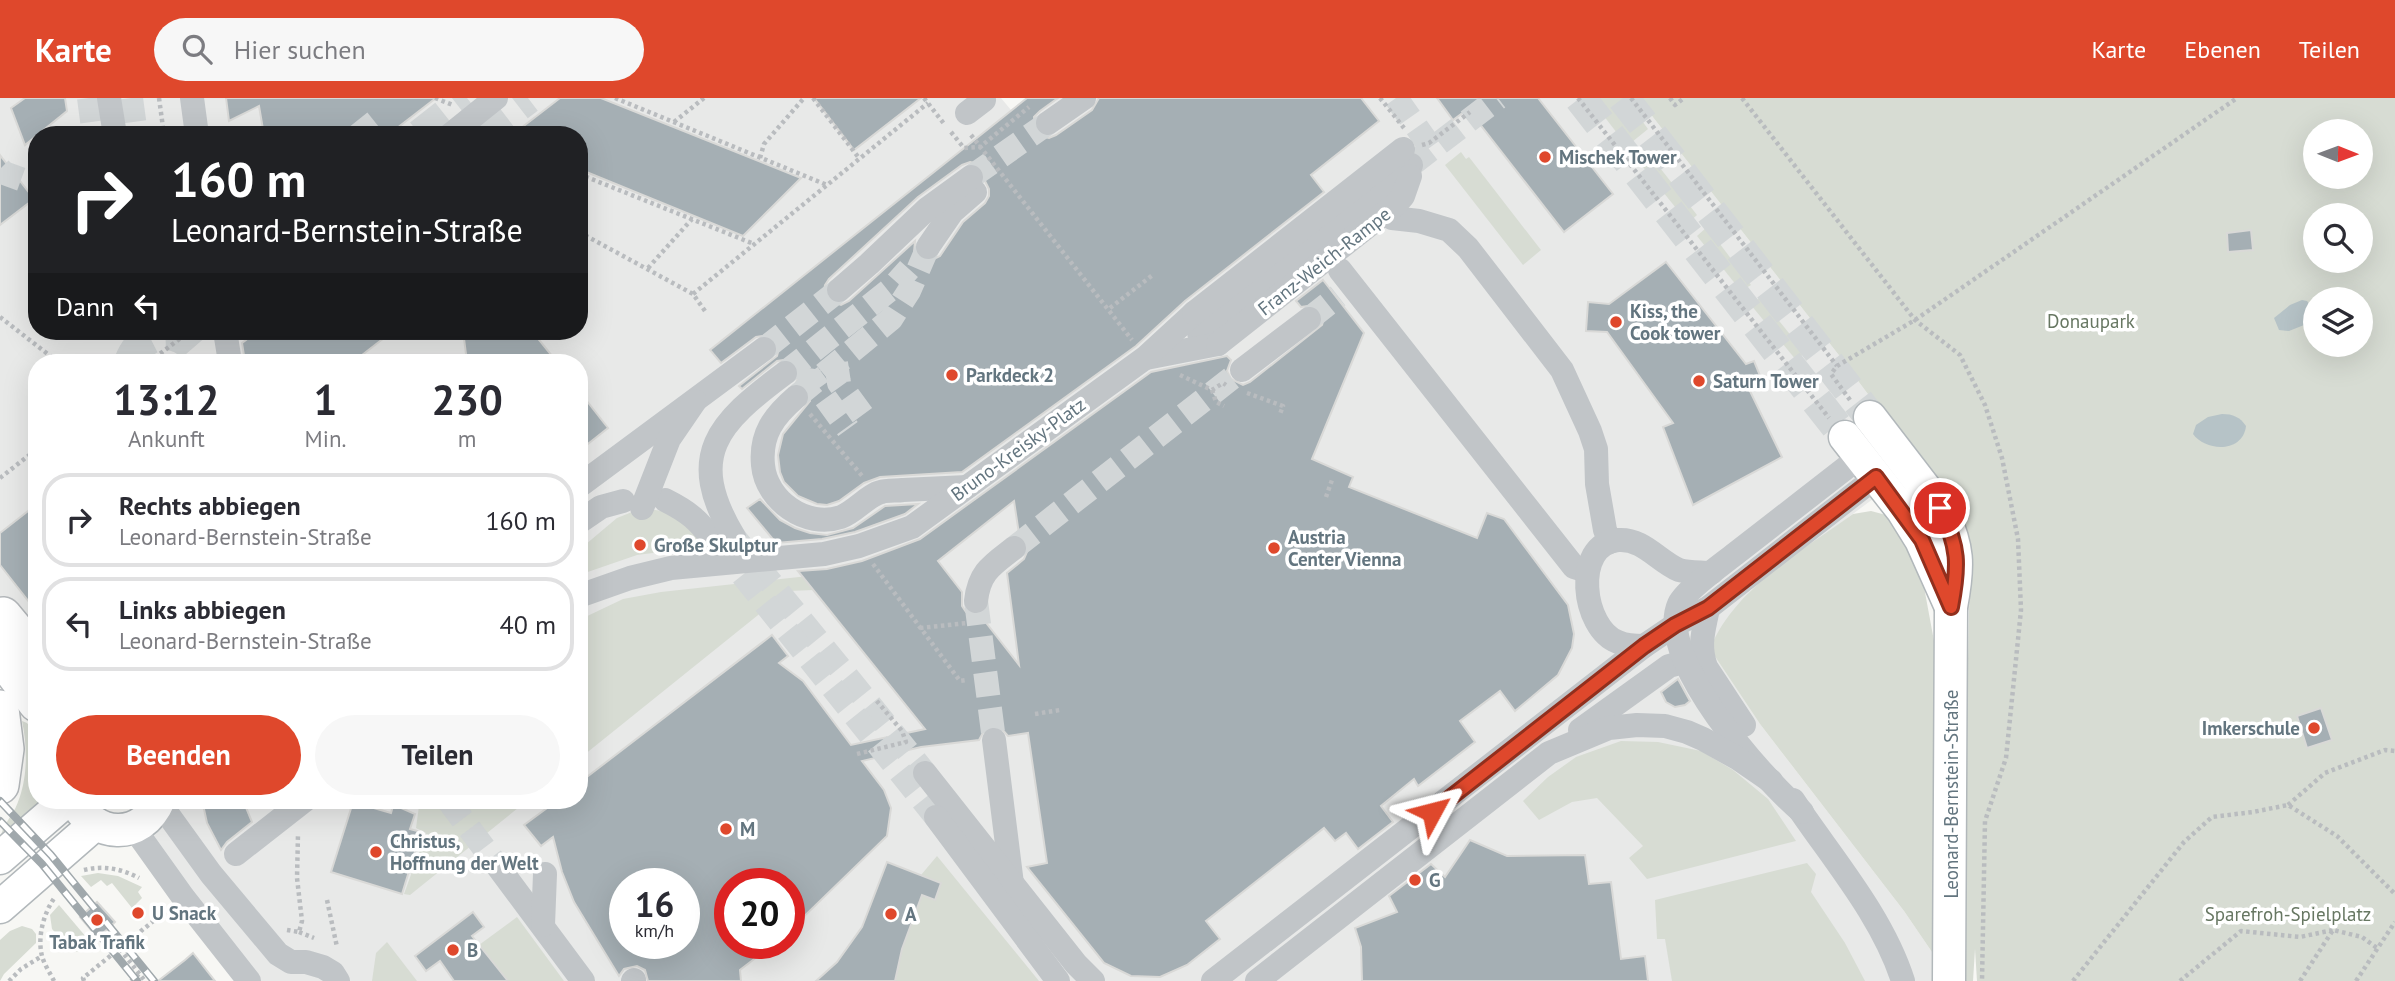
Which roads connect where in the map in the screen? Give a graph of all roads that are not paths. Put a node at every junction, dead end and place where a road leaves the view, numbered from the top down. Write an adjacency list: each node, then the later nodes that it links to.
1 (109, 98): 6 (street)
2 (192, 98): 7 (street)
3 (496, 98): 8 (street)
4 (1084, 98): 5 (street)
5 (1040, 114)
6 (114, 126)
7 (196, 126)
8 (461, 126)
9 (1392, 218): 26 (street)
10 (928, 247): 12 (street)
11 (1343, 284): 28 (street)
12 (839, 290)
13 (1309, 319): 16 (street)
14 (1204, 330): 14 (street, Franz-Weich-Rampe, bridge); 15 (street, Bruno-Kreisky-Platz); 15 (street)
15 (1145, 358): 23 (street, Bruno-Kreisky-Platz)
16 (1242, 370)
17 (785, 373): 18 (street)
18 (759, 392): 20 (street); 24 (street)
19 (796, 397): 23 (street)
20 (695, 401): 22 (street); 24 (street, bridge)
21 (1865, 438): 29 (street); 31 (street); 72 (main road, Leonard-Bernstein-Straße)
22 (588, 479)
23 (967, 486): 30 (street, Bruno-Kreisky-Platz)
24 (644, 503): 25 (street)
25 (588, 516)
26 (1611, 542): 28 (street); 29 (street)
27 (1014, 548): 32 (street)
28 (1587, 571): 36 (street)
29 (1711, 573): 34 (street)
30 (588, 593)
31 (1708, 608): 34 (street); 53 (street)
32 (975, 612)
33 (3, 616): 35 (highway)
34 (1675, 625): 36 (street); 38 (street)
35 (28, 646)
36 (1644, 646): 69 (street)
37 (0, 654): 39 (highway)
38 (1684, 662): 40 (street); 44 (street)
39 (28, 691)
40 (1709, 704): 42 (street); 46 (street)
41 (1, 718): 47 (highway)
42 (1687, 732): 44 (street); 46 (street)
43 (994, 740): 61 (street)
44 (1549, 753): 70 (street)
45 (925, 774): 61 (street)
46 (1771, 781): 53 (street)
47 (0, 785)
48 (57, 809): 58 (main road)
49 (78, 809): 55 (main road)
50 (155, 809): 56 (main road)
51 (165, 809): 65 (street)
52 (291, 809): 57 (street)
53 (1802, 812): 71 (street)
54 (936, 817): 67 (street)
55 (94, 825): 56 (main road); 62 (main road)
56 (133, 827): 64 (street)
57 (236, 854)
58 (0, 858)
59 (499, 868): 63 (street)
60 (545, 874): 63 (street)
61 (1012, 884): 68 (street)
62 (0, 907)
63 (543, 925): 66 (street)
64 (249, 981)
65 (338, 981)
66 (583, 981)
67 (1058, 981)
68 (1093, 981)
69 (1213, 981)
70 (1258, 981)
71 (1903, 981)
72 (1949, 981)

